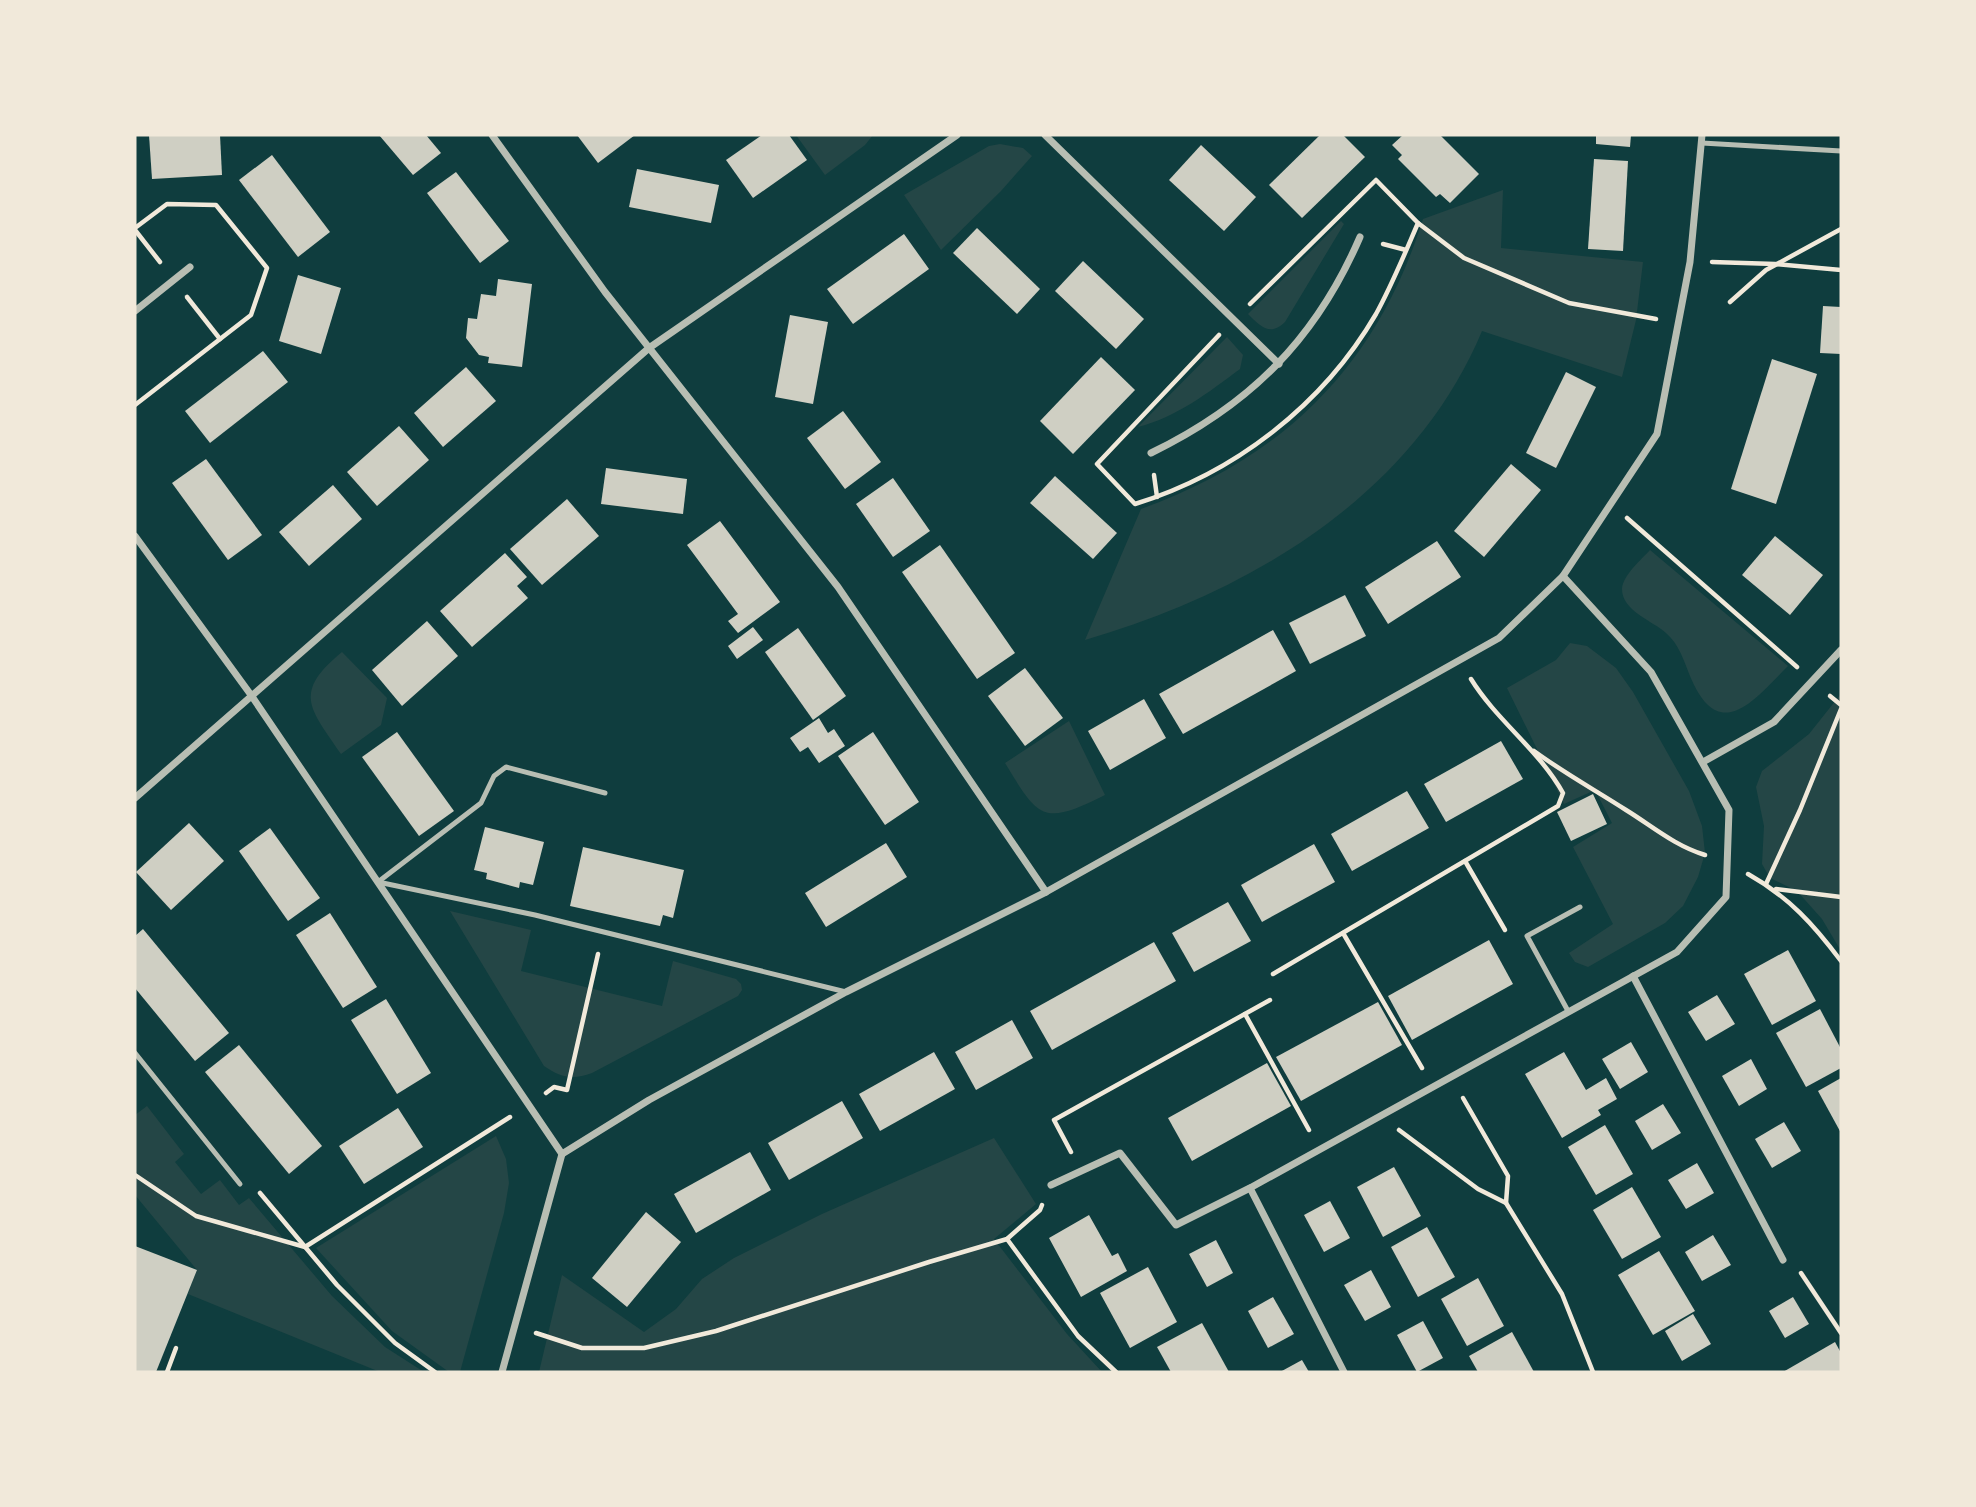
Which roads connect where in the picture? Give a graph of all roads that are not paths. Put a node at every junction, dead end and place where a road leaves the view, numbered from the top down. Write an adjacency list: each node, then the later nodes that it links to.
1 (492, 135): 9 (street)
2 (957, 135): 9 (street)
3 (1045, 135): 10 (street)
4 (1702, 139): 5 (lane); 13 (street)
5 (1841, 151)
6 (1360, 237): 10 (street)
7 (190, 267): 8 (street)
8 (135, 311)
9 (649, 348): 15 (street); 20 (street)
10 (1279, 364): 11 (street)
11 (1151, 453)
12 (135, 537): 15 (street)
13 (1563, 576): 16 (street); 20 (street)
14 (1841, 650): 16 (street)
15 (251, 695): 18 (street); 19 (street)
16 (1703, 762): 22 (street)
17 (605, 793): 19 (lane)
18 (135, 798)
19 (378, 881): 23 (lane); 26 (street)
20 (1046, 892): 23 (street)
21 (1580, 907): 24 (lane)
22 (1633, 976): 24 (street); 30 (street)
23 (846, 992): 26 (street)
24 (1568, 1011): 29 (street)
25 (135, 1053): 27 (lane)
26 (562, 1154): 31 (street)
27 (240, 1184)
28 (1051, 1185): 29 (street)
29 (1250, 1188): 32 (street)
30 (1783, 1260)
31 (502, 1372)
32 (1344, 1372)

